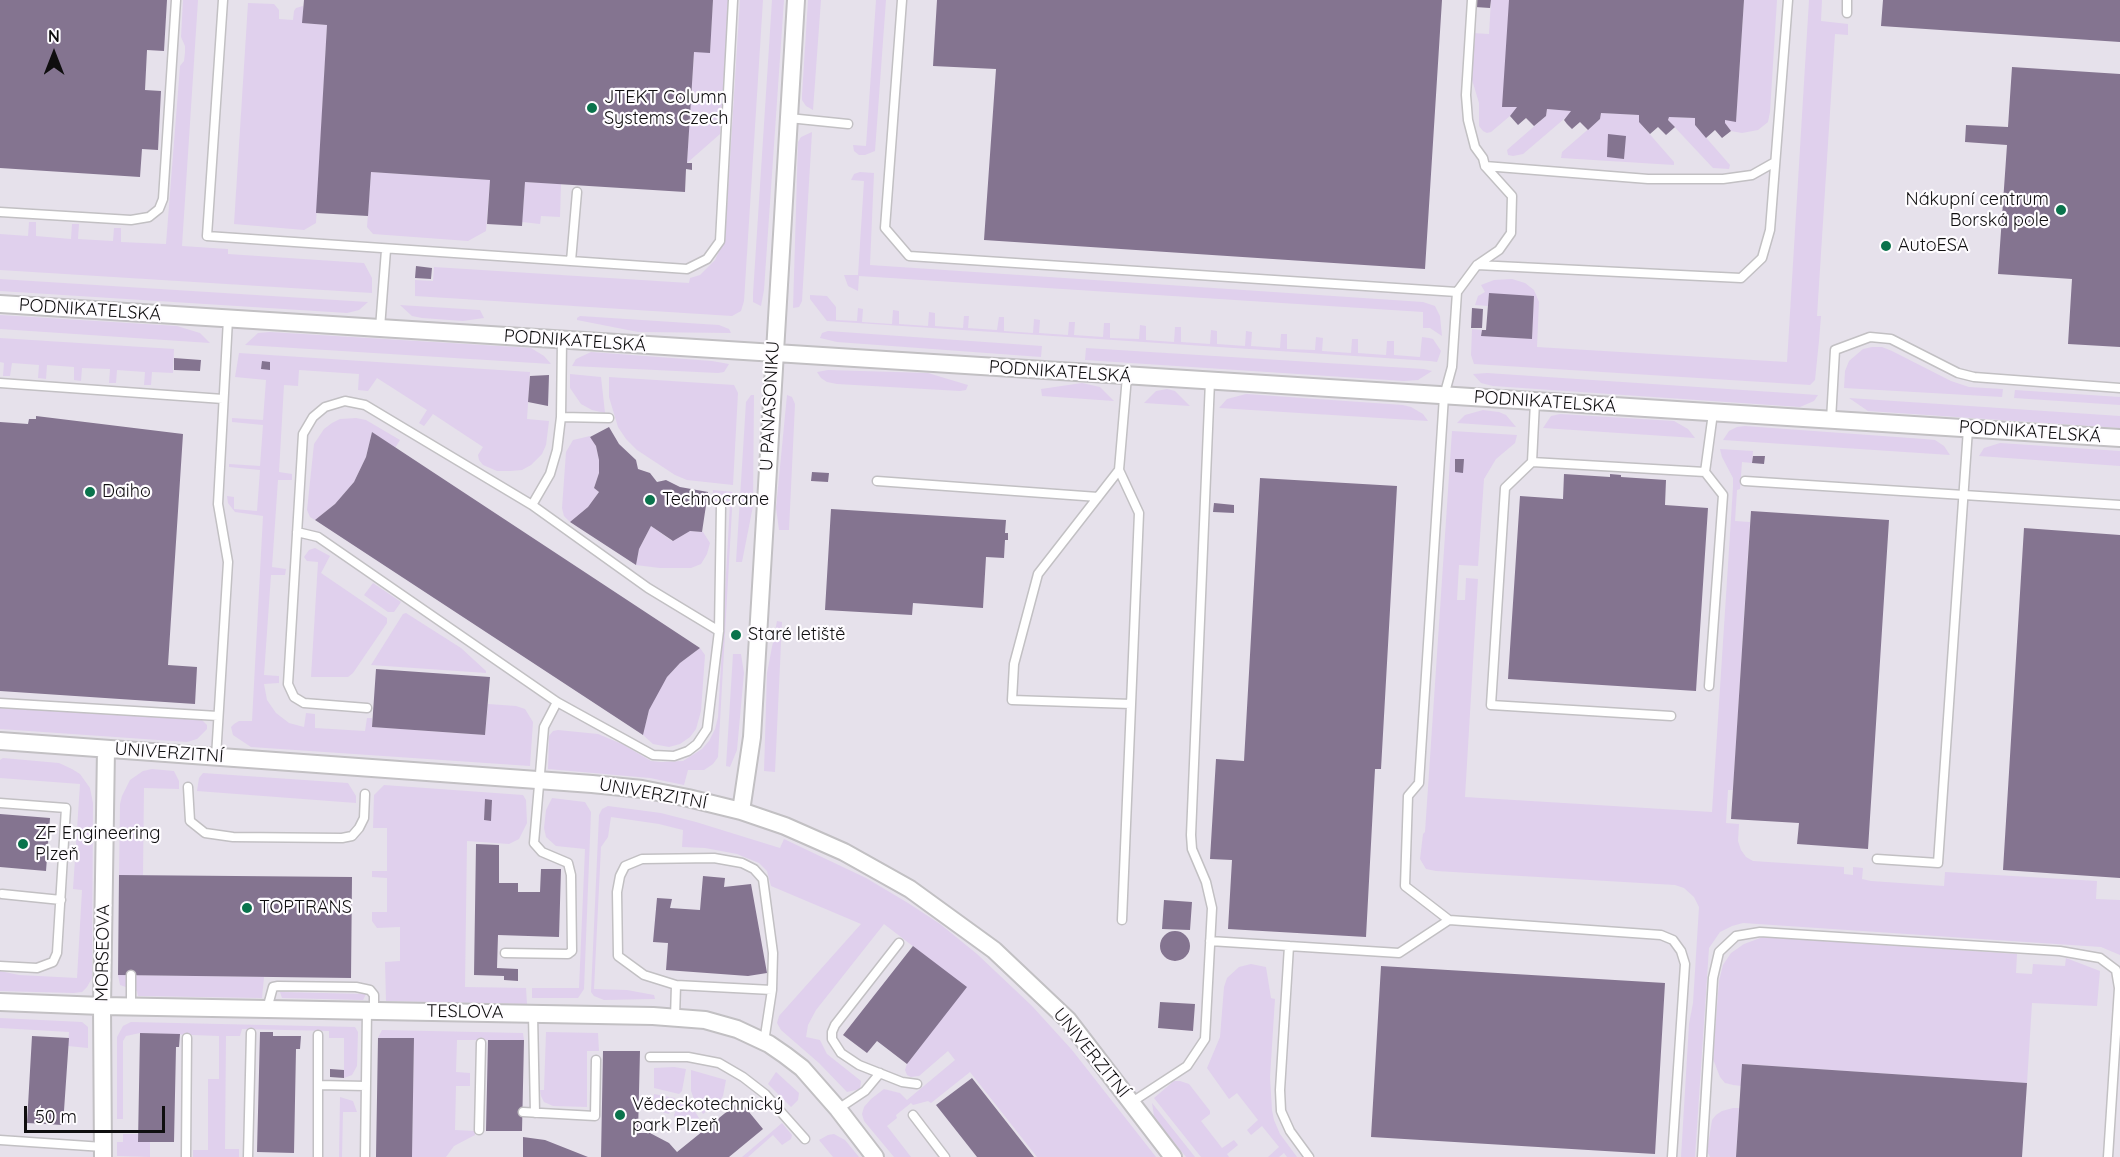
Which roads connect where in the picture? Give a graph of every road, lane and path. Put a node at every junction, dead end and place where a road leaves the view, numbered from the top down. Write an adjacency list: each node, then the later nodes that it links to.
1 (176, 0): 15 (lane)
2 (223, 0): 16 (lane)
3 (732, 0): 17 (lane)
4 (796, 0): 10 (street, U PANASONIKU)
5 (902, 0): 19 (lane)
6 (1472, 0): 13 (lane)
7 (1788, 0): 12 (lane)
8 (1847, 0): 9 (lane)
9 (1847, 13)
10 (789, 118): 11 (lane); 24 (street, U PANASONIKU)
11 (848, 124)
12 (1775, 162): 13 (lane); 18 (lane)
13 (1485, 166): 18 (lane)
14 (577, 192): 17 (lane)
15 (0, 212)
16 (386, 250): 17 (lane); 22 (lane)
17 (571, 261)
18 (1477, 264): 19 (lane)
19 (1457, 292): 29 (lane)
20 (0, 304): 21 (street, PODNIKATELSKÁ)
21 (228, 319): 22 (street, PODNIKATELSKÁ); 30 (lane)
22 (380, 328): 23 (street, PODNIKATELSKÁ)
23 (562, 340): 24 (street, PODNIKATELSKÁ); 33 (lane)
24 (773, 354): 25 (street, PODNIKATELSKÁ); 64 (street, U PANASONIKU)
25 (1127, 376): 26 (street, PODNIKATELSKÁ); 39 (lane)
26 (1210, 381): 29 (street, PODNIKATELSKÁ); 70 (lane)
27 (0, 383): 30 (lane)
28 (2120, 388): 35 (lane)
29 (1444, 396): 31 (street, PODNIKATELSKÁ); 69 (lane)
30 (224, 399): 55 (lane)
31 (1535, 402): 32 (street, PODNIKATELSKÁ); 38 (lane)
32 (1713, 412): 35 (street, PODNIKATELSKÁ); 40 (lane)
33 (561, 417): 34 (lane); 45 (lane)
34 (609, 418)
35 (1831, 420): 36 (street, PODNIKATELSKÁ)
36 (1968, 429): 37 (street, PODNIKATELSKÁ); 43 (lane)
37 (2120, 438)
38 (1532, 462): 40 (lane); 56 (lane)
39 (1119, 470): 44 (lane); 53 (lane)
40 (1705, 472): 50 (lane)
41 (877, 481): 44 (lane)
42 (1745, 481): 43 (lane)
43 (1964, 495): 47 (lane); 65 (lane)
44 (1098, 497): 53 (lane)
45 (532, 505): 48 (lane); 49 (lane)
46 (721, 505): 49 (lane)
47 (2120, 505)
48 (297, 532): 51 (lane); 54 (lane)
49 (719, 632): 51 (lane)
50 (1709, 686)
51 (557, 702): 60 (lane)
52 (0, 703): 55 (lane)
53 (1131, 704): 68 (lane)
54 (367, 708)
55 (218, 716): 59 (lane)
56 (1671, 716)
57 (0, 741): 58 (street, UNIVERZITNÍ)
58 (106, 749): 59 (street, UNIVERZITNÍ); 79 (street, MORSEOVA)
59 (216, 757): 60 (street, UNIVERZITNÍ)
60 (539, 780): 64 (street, UNIVERZITNÍ); 73 (lane)
61 (188, 787): 62 (lane)
62 (365, 794)
63 (0, 803): 67 (lane)
64 (741, 811): 96 (street, UNIVERZITNÍ)
65 (1877, 859)
66 (2, 894): 67 (lane)
67 (61, 900): 74 (lane)
68 (1122, 920)
69 (1449, 920): 72 (lane); 113 (lane)
70 (1210, 941): 72 (lane); 96 (lane)
71 (899, 943): 92 (lane)
72 (1289, 946): 112 (lane)
73 (505, 953)
74 (0, 966)
75 (131, 975): 80 (lane)
76 (676, 985): 77 (lane); 77 (lane); 84 (lane)
77 (772, 990): 89 (lane)
78 (0, 1002): 79 (street, TESLOVA)
79 (102, 1006): 80 (street, TESLOVA); 104 (street, MORSEOVA)
80 (131, 1007): 81 (street, TESLOVA)
81 (267, 1009): 82 (street, TESLOVA); 82 (lane)
82 (371, 1010): 83 (street, TESLOVA); 95 (lane)
83 (533, 1014): 84 (street, TESLOVA); 99 (lane)
84 (675, 1018): 89 (street, TESLOVA)
85 (251, 1033): 106 (lane)
86 (318, 1035): 94 (lane)
87 (187, 1038): 105 (lane)
88 (481, 1042): 101 (lane)
89 (764, 1042): 97 (street, TESLOVA)
90 (650, 1057): 102 (lane)
91 (596, 1060): 99 (lane)
92 (880, 1073): 93 (lane); 97 (lane)
93 (917, 1084)
94 (318, 1085): 95 (lane); 107 (lane)
95 (366, 1086): 108 (lane)
96 (1132, 1102): 111 (street, UNIVERZITNÍ)
97 (838, 1109): 109 (street, TESLOVA)
98 (523, 1113): 99 (lane)
99 (535, 1113)
100 (913, 1115): 110 (lane)
101 (479, 1130)
102 (805, 1139)
103 (0, 1140): 104 (lane)
104 (103, 1152)
105 (186, 1157)
106 (249, 1157)
107 (318, 1157)
108 (365, 1157)
109 (875, 1157)
110 (945, 1157)
111 (1173, 1157)
112 (1309, 1157)
113 (1672, 1157)
114 (1702, 1157): 115 (lane)
115 (2108, 1157)

